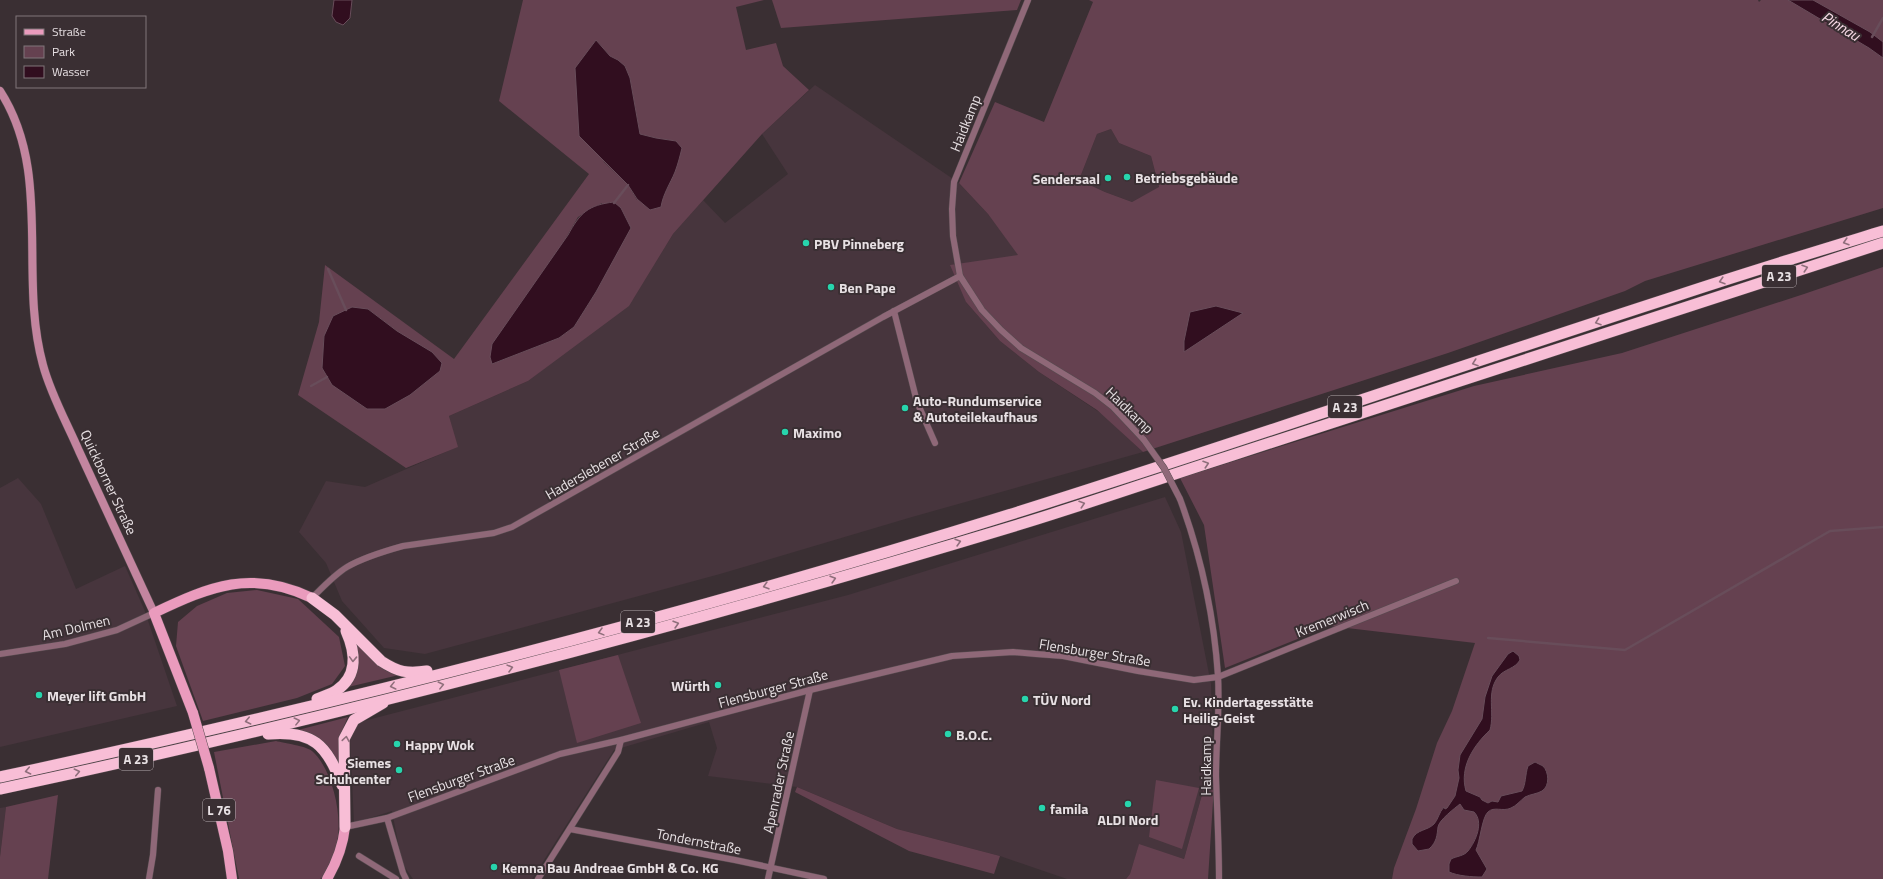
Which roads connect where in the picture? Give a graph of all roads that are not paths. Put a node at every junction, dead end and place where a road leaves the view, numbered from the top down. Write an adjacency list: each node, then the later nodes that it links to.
1 (1028, 0): 5 (street, Haidkamp)
2 (0, 91): 10 (main road, Quickborner Straße)
3 (1883, 231): 13 (highway, A 23, one-way to 13)
4 (1883, 243): 16 (highway, A 23, one-way to 4)
5 (960, 276): 6 (street, Haderslebener Straße); 14 (street, Haidkamp, bridge)
6 (894, 311): 7 (street); 9 (street, Haderslebener Straße)
7 (935, 443)
8 (1456, 581): 14 (street, Kremerwisch)
9 (312, 598): 10 (main road); 11 (highway)
10 (154, 613): 12 (street, Am Dolmen); 30 (main road, Quickborner Straße / L 76, bridge)
11 (342, 623): 13 (highway); 17 (highway, one-way to 17)
12 (0, 654)
13 (471, 666): 17 (highway, A 23, one-way to 17)
14 (1218, 678): 15 (street, Flensburger Straße); 37 (street, Haidkamp)
15 (810, 690): 19 (street, Flensburger Straße); 28 (street, Apenrader Straße)
16 (390, 698): 18 (highway, A 23, one-way to 16); 23 (highway, one-way to 16)
17 (281, 713): 20 (highway, A 23, one-way to 20)
18 (232, 737): 21 (highway, A 23, one-way to 18); 23 (highway)
19 (621, 740): 24 (street, Flensburger Straße); 26 (street)
20 (0, 777)
21 (0, 789)
22 (158, 790): 29 (street)
23 (344, 792): 25 (highway)
24 (387, 818): 25 (street, Flensburger Straße); 33 (street)
25 (345, 827): 31 (main road)
26 (570, 829): 28 (street, Tondernstraße); 34 (street)
27 (359, 856): 32 (street)
28 (771, 867): 35 (street, Apenrader Straße); 36 (street, Tondernstraße)
29 (149, 879)
30 (232, 879)
31 (327, 879)
32 (396, 879)
33 (406, 879)
34 (538, 879)
35 (768, 879)
36 (824, 879)
37 (1219, 879)

